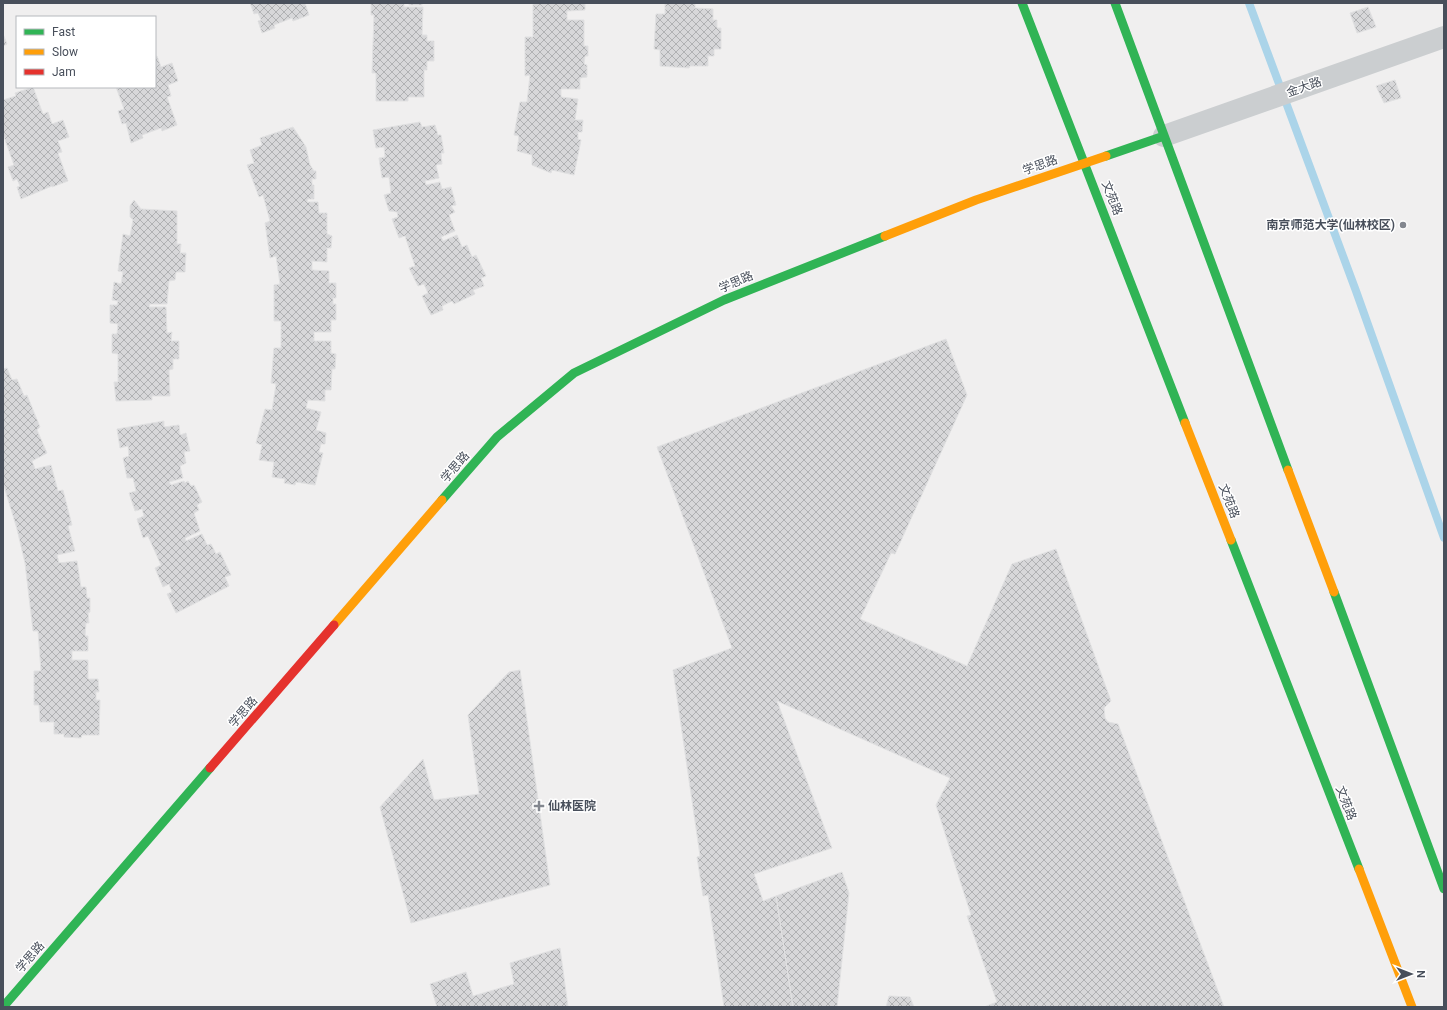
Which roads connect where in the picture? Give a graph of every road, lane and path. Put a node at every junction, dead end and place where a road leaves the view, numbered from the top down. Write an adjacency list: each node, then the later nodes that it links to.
1 (1022, 3): 5 (main road, 文苑路)
2 (1115, 3): 4 (main road)
3 (1444, 37): 4 (street, 金大路)
4 (1164, 136): 5 (main road, 学思路); 6 (main road)
5 (1085, 163): 7 (main road, 学思路); 8 (main road, 文苑路)
6 (1444, 889)
7 (3, 1007)
8 (1412, 1007)

